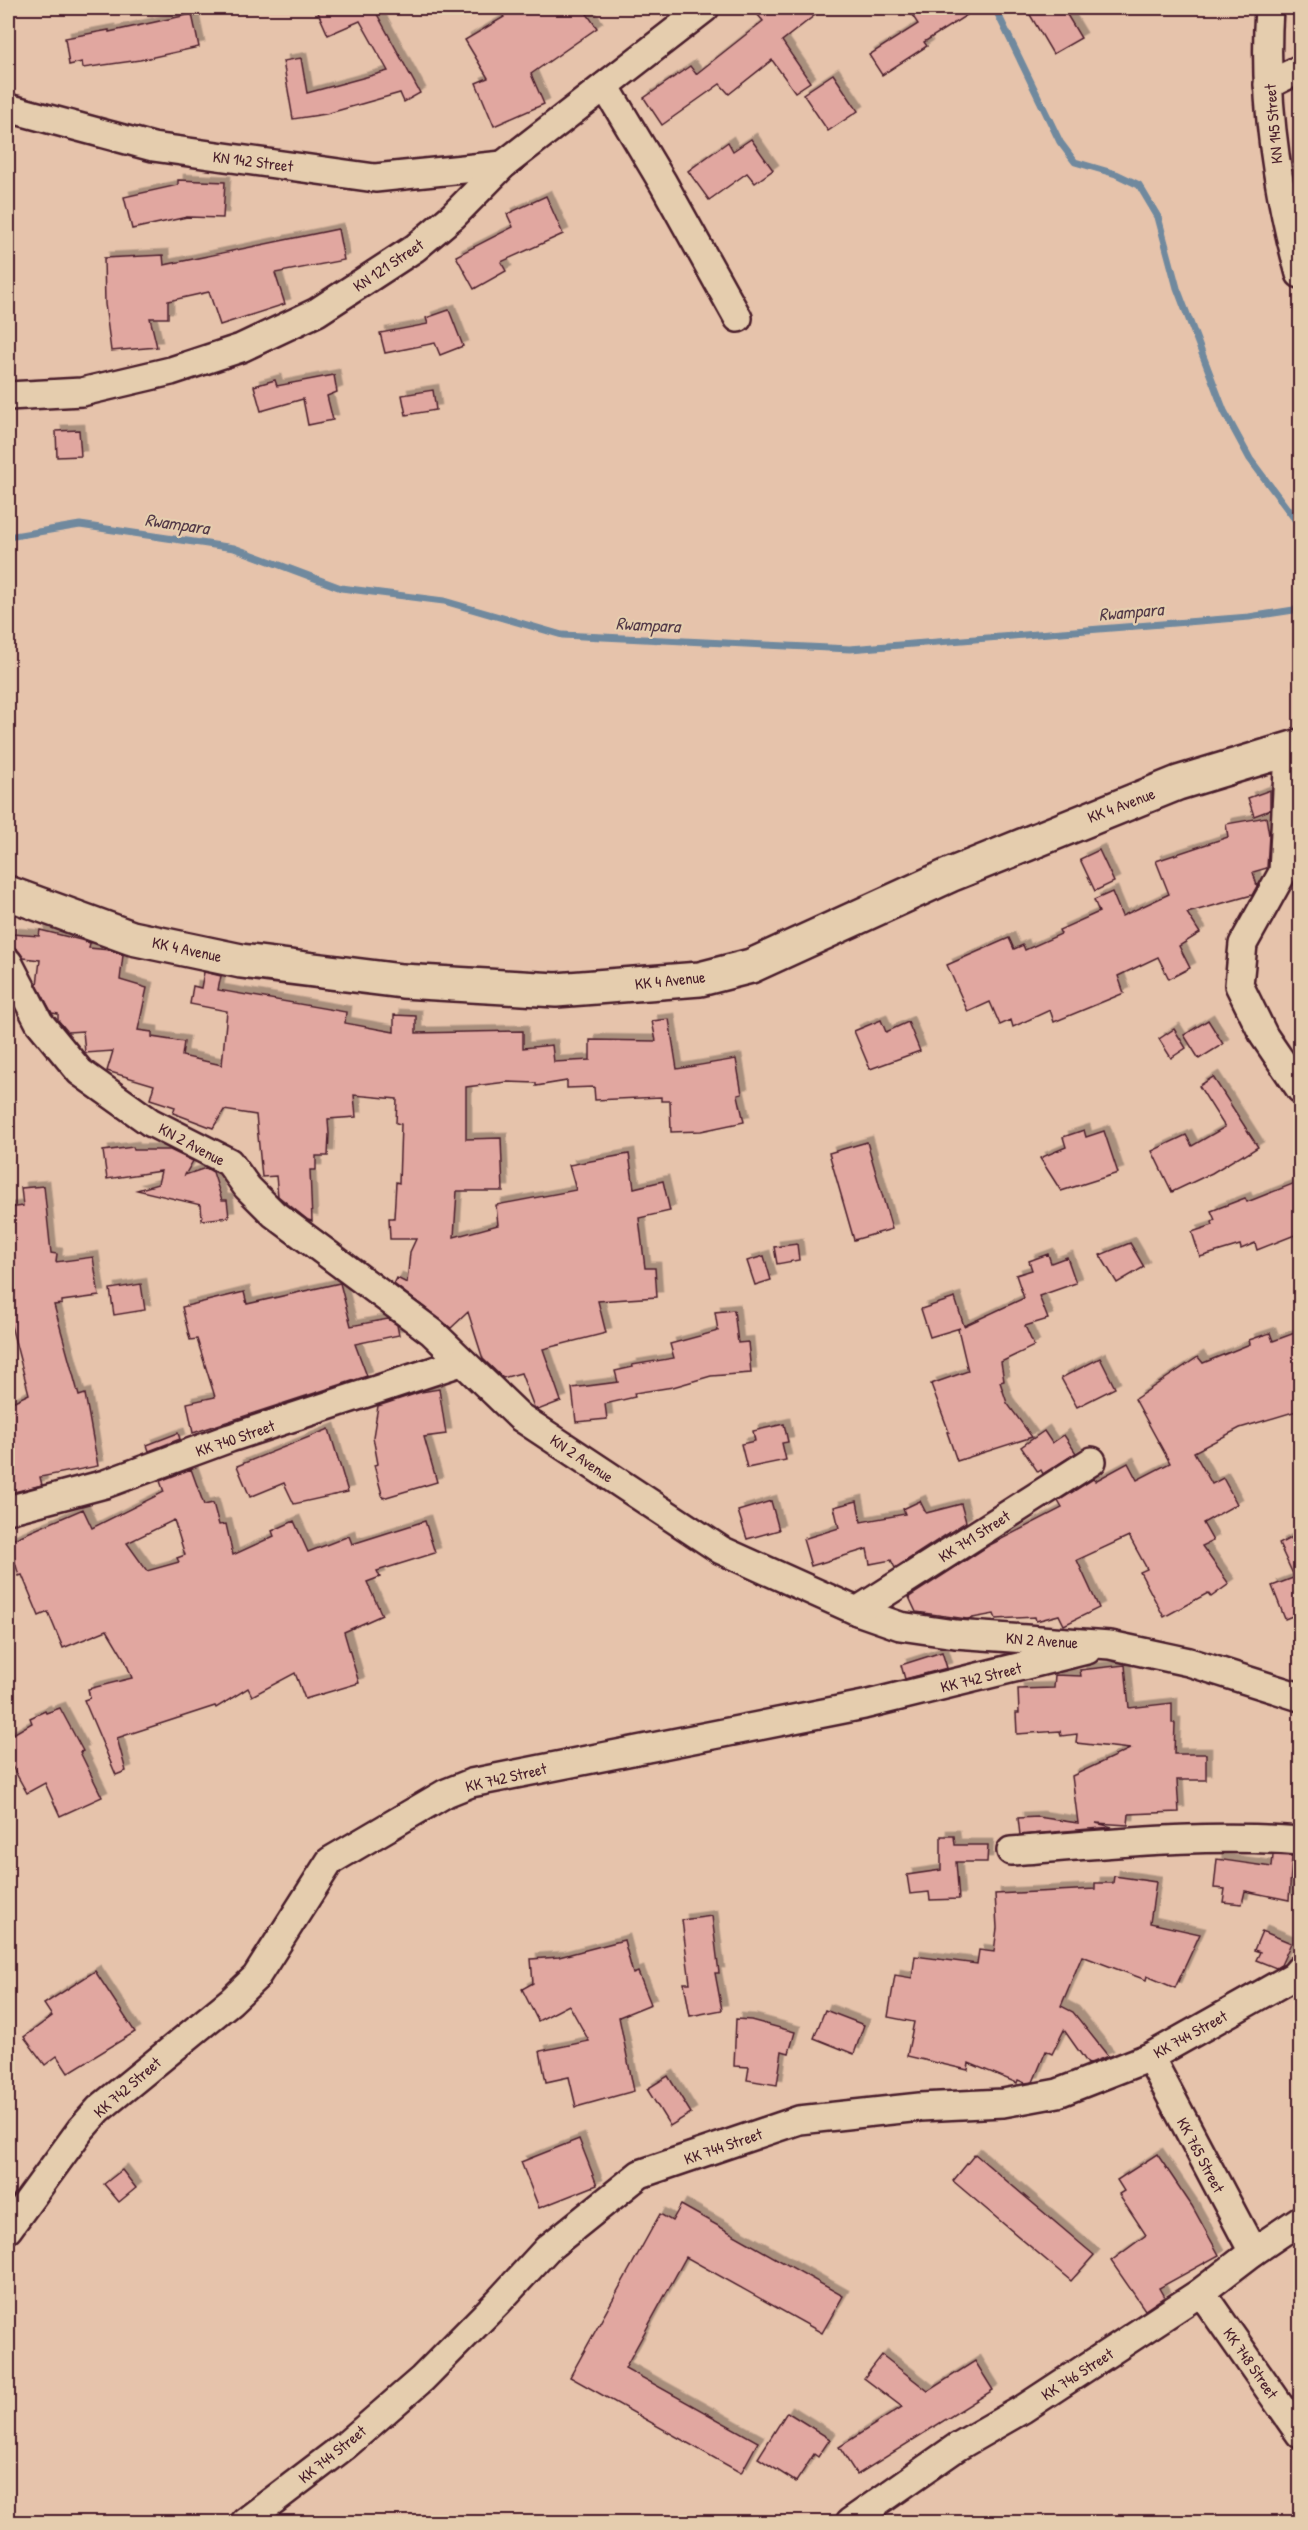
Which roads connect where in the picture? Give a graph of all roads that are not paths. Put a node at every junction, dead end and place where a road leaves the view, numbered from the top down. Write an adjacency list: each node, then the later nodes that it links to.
1 (705, 8): 5 (street, KN 121 Street)
2 (1269, 8): 4 (street, KN 145 Street)
3 (1300, 69): 4 (street)
4 (1268, 85): 8 (street, KN 145 Street)
5 (605, 86): 7 (street, KN 121 Street); 9 (street)
6 (8, 108): 7 (street, KN 142 Street)
7 (503, 165): 10 (street, KN 121 Street)
8 (1300, 274)
9 (738, 318)
10 (8, 396)
11 (1295, 748): 12 (main road, KK 4 Avenue); 14 (street)
12 (8, 893)
13 (8, 962): 15 (street, KN 2 Avenue)
14 (1300, 1089)
15 (461, 1362): 17 (street, KK 740 Street); 18 (street, KN 2 Avenue)
16 (1092, 1461): 18 (street, KK 741 Street)
17 (8, 1509)
18 (857, 1611): 19 (street, KN 2 Avenue)
19 (1110, 1645): 20 (street, KN 2 Avenue); 26 (street, KK 742 Street)
20 (1300, 1697)
21 (1300, 1841): 22 (street)
22 (1011, 1851)
23 (1300, 1969): 24 (street, KK 744 Street)
24 (1150, 2057): 27 (street, KK 765 Street); 30 (street, KK 744 Street)
25 (1300, 2220): 27 (street, KK 746 Street)
26 (8, 2229)
27 (1253, 2252): 28 (street, KK 746 Street)
28 (1201, 2292): 29 (street, KK 748 Street); 31 (street, KK 746 Street)
29 (1300, 2434)
30 (245, 2523)
31 (850, 2523)

